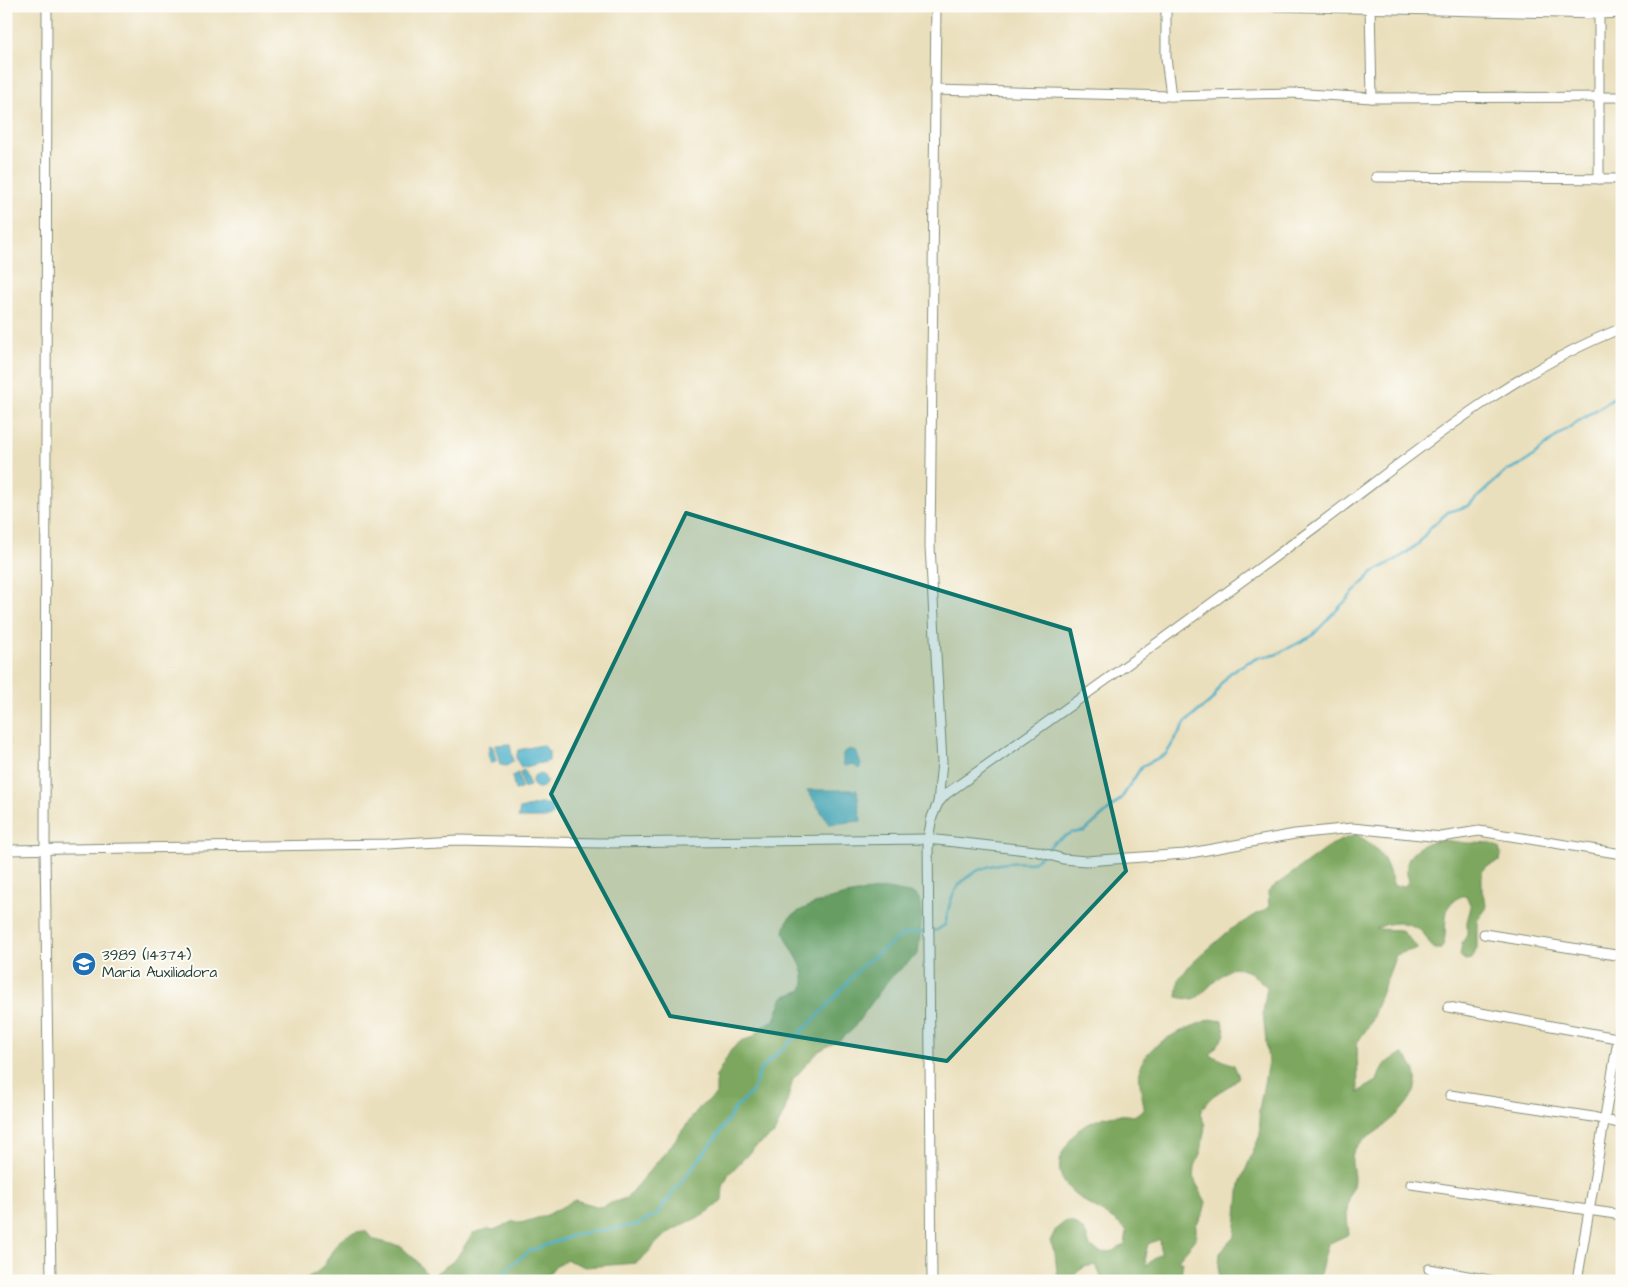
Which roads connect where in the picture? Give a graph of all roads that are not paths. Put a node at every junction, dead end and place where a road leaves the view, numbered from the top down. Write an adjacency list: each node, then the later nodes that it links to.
1 (47, 6): 20 (street)
2 (936, 6): 8 (street)
3 (1166, 6): 9 (street)
4 (1271, 6): 5 (street)
5 (1370, 7): 6 (street); 12 (street)
6 (1599, 10): 7 (street); 10 (street)
7 (1622, 13)
8 (934, 90): 9 (street); 17 (street)
9 (1171, 96): 12 (street)
10 (1599, 96): 11 (street); 12 (street); 14 (street)
11 (1622, 97)
12 (1372, 98)
13 (1376, 176): 14 (street)
14 (1599, 179): 15 (street)
15 (1622, 179)
16 (1622, 328): 17 (street)
17 (938, 804): 18 (street)
18 (928, 839): 20 (street); 21 (street); 35 (street)
19 (6, 850): 20 (street)
20 (45, 850): 34 (street)
21 (1622, 854)
22 (1484, 934): 23 (street)
23 (1622, 956)
24 (1448, 1007): 26 (street)
25 (1622, 1016): 26 (street)
26 (1620, 1039): 28 (street)
27 (1450, 1096): 28 (street)
28 (1604, 1120): 29 (street); 31 (street)
29 (1622, 1124)
30 (1411, 1184): 31 (street)
31 (1589, 1210): 32 (street); 37 (street)
32 (1622, 1215)
33 (1429, 1269): 36 (street)
34 (51, 1281)
35 (932, 1281)
36 (1495, 1281)
37 (1577, 1281)

